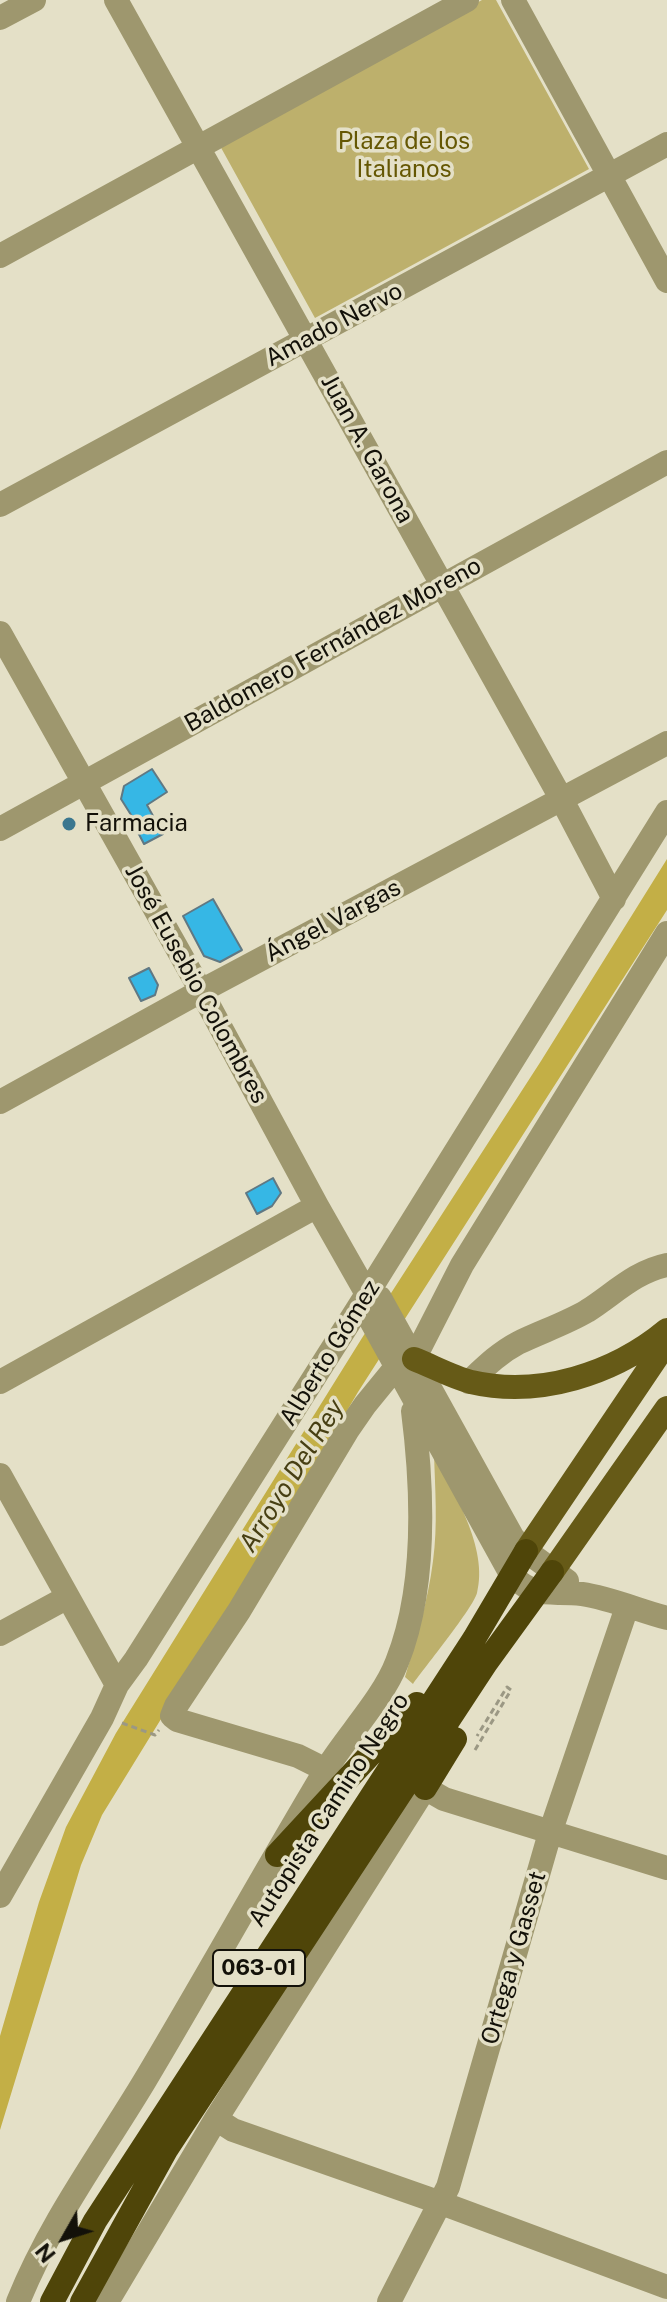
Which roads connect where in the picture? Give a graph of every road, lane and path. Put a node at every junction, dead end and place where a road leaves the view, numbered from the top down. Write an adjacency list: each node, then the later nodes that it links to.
1 (34, 0): 5 (street)
2 (116, 0): 7 (street, Juan A. Garona)
3 (467, 0): 7 (street)
4 (513, 0): 8 (street)
5 (0, 18)
6 (667, 144): 8 (street, Amado Nervo)
7 (197, 146): 9 (street); 11 (street, Juan A. Garona)
8 (609, 176): 10 (street); 11 (street, Amado Nervo)
9 (0, 256)
10 (667, 281)
11 (306, 340): 13 (street, Amado Nervo); 14 (street, Juan A. Garona)
12 (667, 462): 14 (street, Baldomero Fernández Moreno)
13 (0, 505)
14 (442, 584): 17 (street, Baldomero Fernández Moreno); 18 (street, Juan A. Garona)
15 (0, 633): 17 (street, José Eusebio Colombres)
16 (667, 743): 18 (street, Ángel Vargas)
17 (83, 784): 20 (street, Baldomero Fernández Moreno); 23 (street, José Eusebio Colombres)
18 (562, 800): 21 (street, Juan A. Garona); 23 (street, Ángel Vargas)
19 (667, 812): 21 (street, Alberto Gómez)
20 (0, 829)
21 (614, 899): 27 (street, Alberto Gómez)
22 (667, 933): 30 (street)
23 (201, 991): 24 (street, Ángel Vargas); 25 (street, José Eusebio Colombres)
24 (0, 1102)
25 (317, 1206): 27 (street, José Eusebio Colombres); 31 (street)
26 (667, 1265): 32 (street)
27 (372, 1303): 30 (street, José Eusebio Colombres); 47 (street, Alberto Gómez)
28 (667, 1330): 32 (main road)
29 (667, 1342): 36 (main road, 063-01)
30 (401, 1355): 32 (main road); 33 (street, José Eusebio Colombres); 36 (street, José Eusebio Colombres); 51 (street)
31 (0, 1382)
32 (469, 1382)
33 (412, 1397): 38 (street, José Eusebio Colombres); 51 (street)
34 (667, 1408): 37 (main road, 063-01)
35 (0, 1475): 41 (street)
36 (526, 1551): 37 (street, José Eusebio Colombres); 38 (highway, Autopista Camino Negro / 063-01)
37 (552, 1572): 39 (highway, Autopista Camino Negro / 063-01); 40 (street, José Eusebio Colombres)
38 (512, 1576): 39 (street, José Eusebio Colombres); 45 (highway, Autopista Camino Negro / 063-01)
39 (536, 1593): 40 (street); 46 (highway, Autopista Camino Negro / 063-01)
40 (583, 1594): 42 (street)
41 (66, 1598): 44 (street); 47 (street)
42 (627, 1607): 43 (street); 53 (street, Ortega y Gasset)
43 (667, 1618)
44 (0, 1634)
45 (474, 1639): 54 (highway); 61 (highway, Autopista Camino Negro / 063-01)
46 (486, 1663): 52 (highway); 62 (highway, Autopista Camino Negro / 063-01)
47 (117, 1685): 56 (street, Alberto Gómez)
48 (119, 1722): 49 (path)
49 (155, 1735)
50 (479, 1738): 50 (path)
51 (326, 1770): 54 (street)
52 (425, 1788): 53 (street); 57 (street)
53 (550, 1833): 55 (street); 58 (street, Ortega y Gasset)
54 (277, 1855): 60 (street)
55 (667, 1868)
56 (0, 1896)
57 (216, 2119): 58 (street); 63 (street)
58 (441, 2203): 59 (street); 64 (street, Ortega y Gasset)
59 (667, 2287)
60 (18, 2302)
61 (52, 2302)
62 (82, 2302)
63 (107, 2302)
64 (389, 2302)

